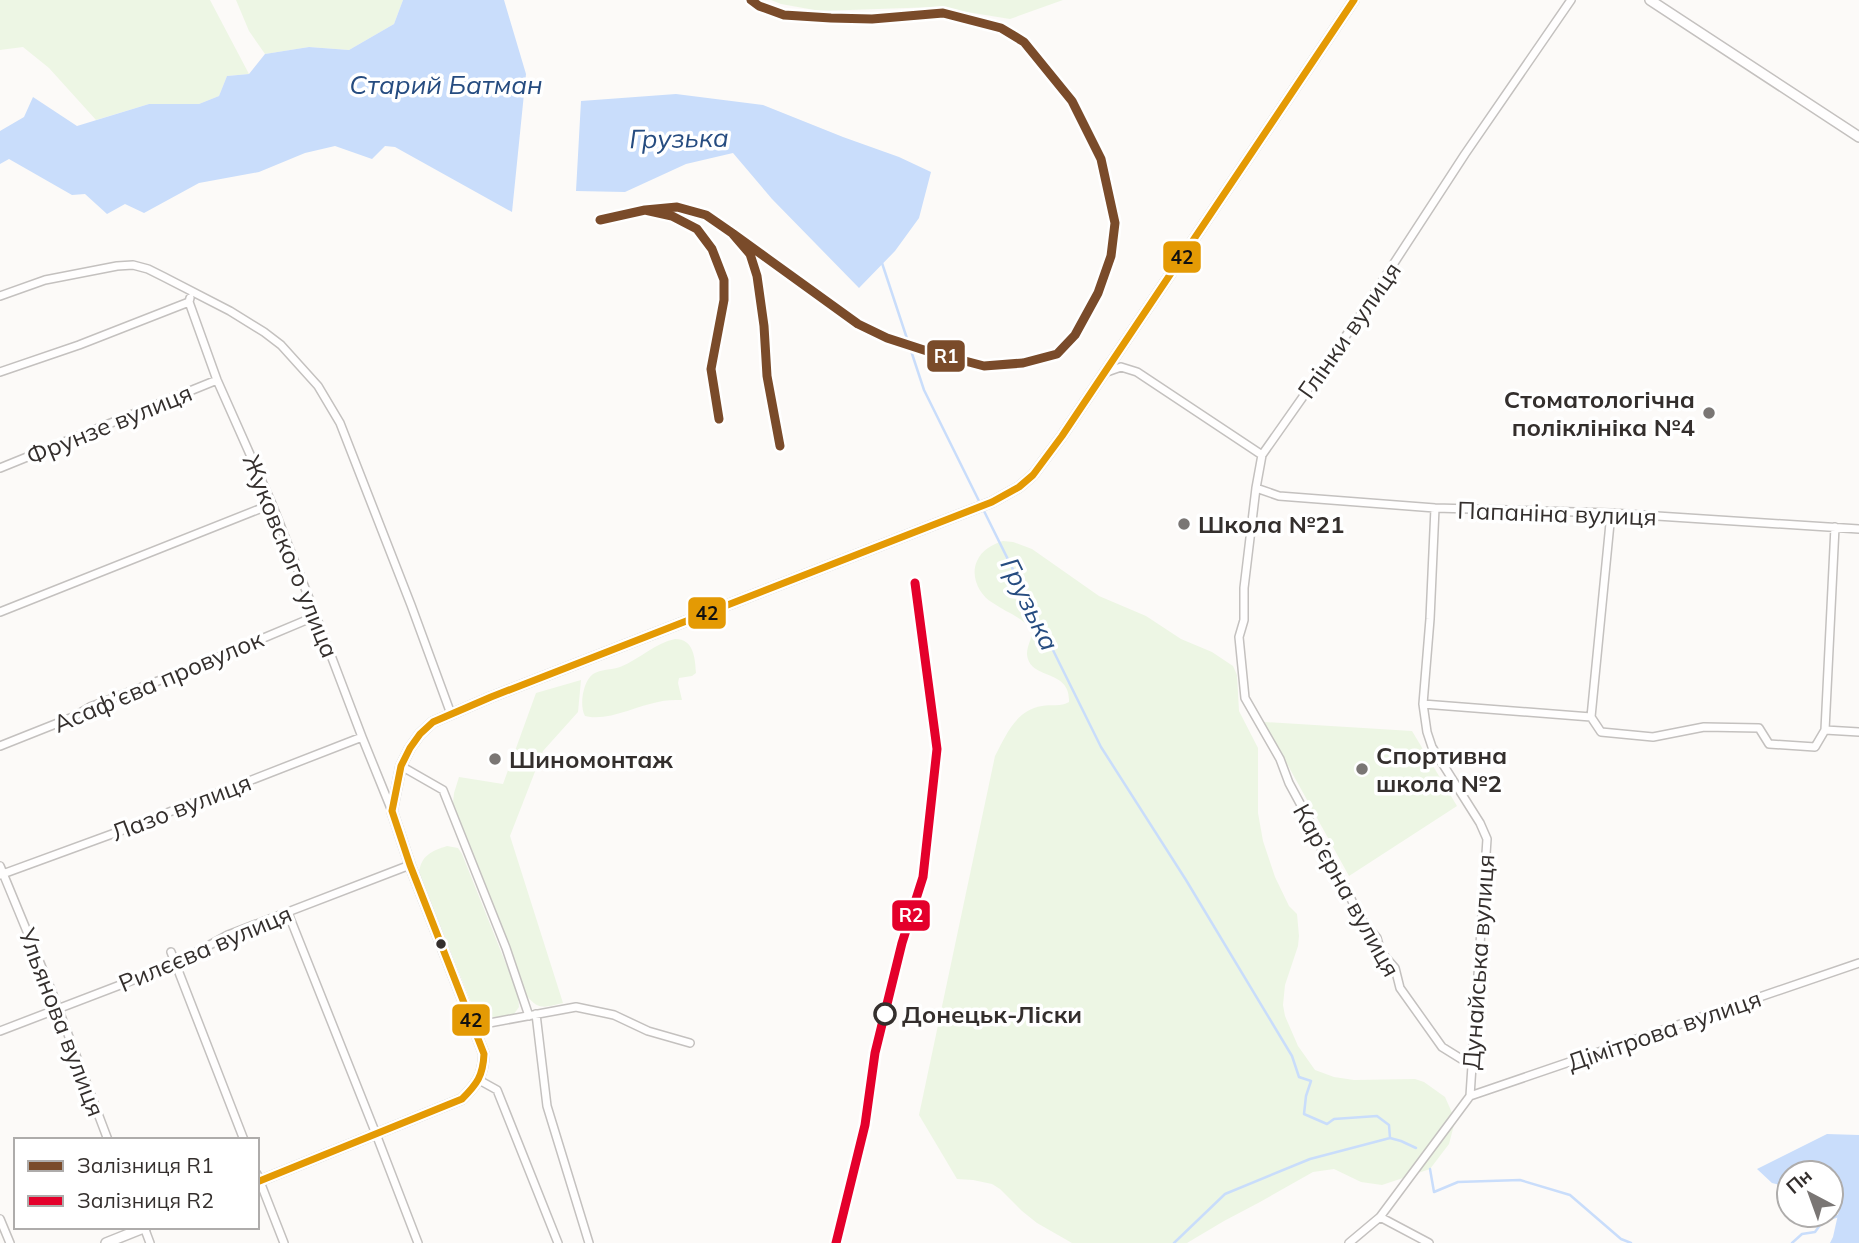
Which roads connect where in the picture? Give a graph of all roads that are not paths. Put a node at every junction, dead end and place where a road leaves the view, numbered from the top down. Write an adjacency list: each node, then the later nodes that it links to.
1 (1354, 0): 9 (street)
2 (1570, 0): 11 (street, Глінки вулиця)
3 (1650, 0): 4 (street)
4 (1859, 137)
5 (193, 291): 6 (street); 7 (street); 23 (street)
6 (0, 296)
7 (189, 302): 8 (street); 10 (street, Жуковского улица)
8 (0, 372)
9 (1103, 374): 11 (street); 23 (street)
10 (217, 380): 12 (street, Фрунзе вулиця); 14 (street, Жуковского улица)
11 (1262, 455): 13 (street, Глінки вулиця)
12 (0, 468)
13 (1256, 488): 15 (street, Папаніна вулиця); 21 (street, Глінки вулиця)
14 (272, 504): 19 (street); 20 (street, Жуковского улица)
15 (1436, 508): 16 (street, Папаніна вулиця); 22 (street, Дунайська вулиця)
16 (1611, 513): 17 (street, Папаніна вулиця); 24 (street)
17 (1835, 527): 18 (street, Папаніна вулиця); 25 (street)
18 (1859, 529)
19 (0, 612)
20 (316, 616): 27 (street, Жуковского улица); 28 (street, Асаф’єва провулок)
21 (1245, 698): 42 (street, Кар’єрна вулиця)
22 (1423, 704): 24 (street); 42 (street, Дунайська вулиця)
23 (452, 714): 29 (street)
24 (1591, 717): 25 (street)
25 (1825, 730): 26 (street)
26 (1859, 732)
27 (362, 737): 30 (street, Жуковского улица); 32 (street, Лазо вулиця)
28 (0, 746)
29 (401, 766): 30 (street); 38 (street)
30 (392, 811): 31 (street)
31 (410, 865): 33 (street, Рилєєва вулиця); 39 (street)
32 (1, 872): 37 (street, Ульянова вулиця)
33 (288, 913): 36 (street, Рилєєва вулиця); 45 (street)
34 (171, 952): 36 (street)
35 (1859, 963): 44 (street, Дімітрова вулиця)
36 (175, 964): 37 (street, Рилєєва вулиця); 47 (street)
37 (58, 1008): 40 (street, Рилєєва вулиця); 46 (street, Ульянова вулиця)
38 (532, 1015): 39 (street); 41 (street); 58 (street)
39 (473, 1026): 43 (street)
40 (0, 1031)
41 (690, 1043)
42 (1471, 1065): 44 (street, Дунайська вулиця)
43 (479, 1080): 45 (street); 57 (street)
44 (1470, 1097): 50 (street)
45 (376, 1134): 48 (street); 56 (street)
46 (107, 1138)
47 (243, 1138)
48 (259, 1179)
49 (259, 1181): 55 (street)
50 (1380, 1217): 59 (street); 60 (street)
51 (0, 1219): 53 (street)
52 (141, 1229): 54 (street)
53 (10, 1243)
54 (106, 1243)
55 (284, 1243)
56 (418, 1243)
57 (558, 1243)
58 (589, 1243)
59 (1349, 1243)
60 (1429, 1243)

